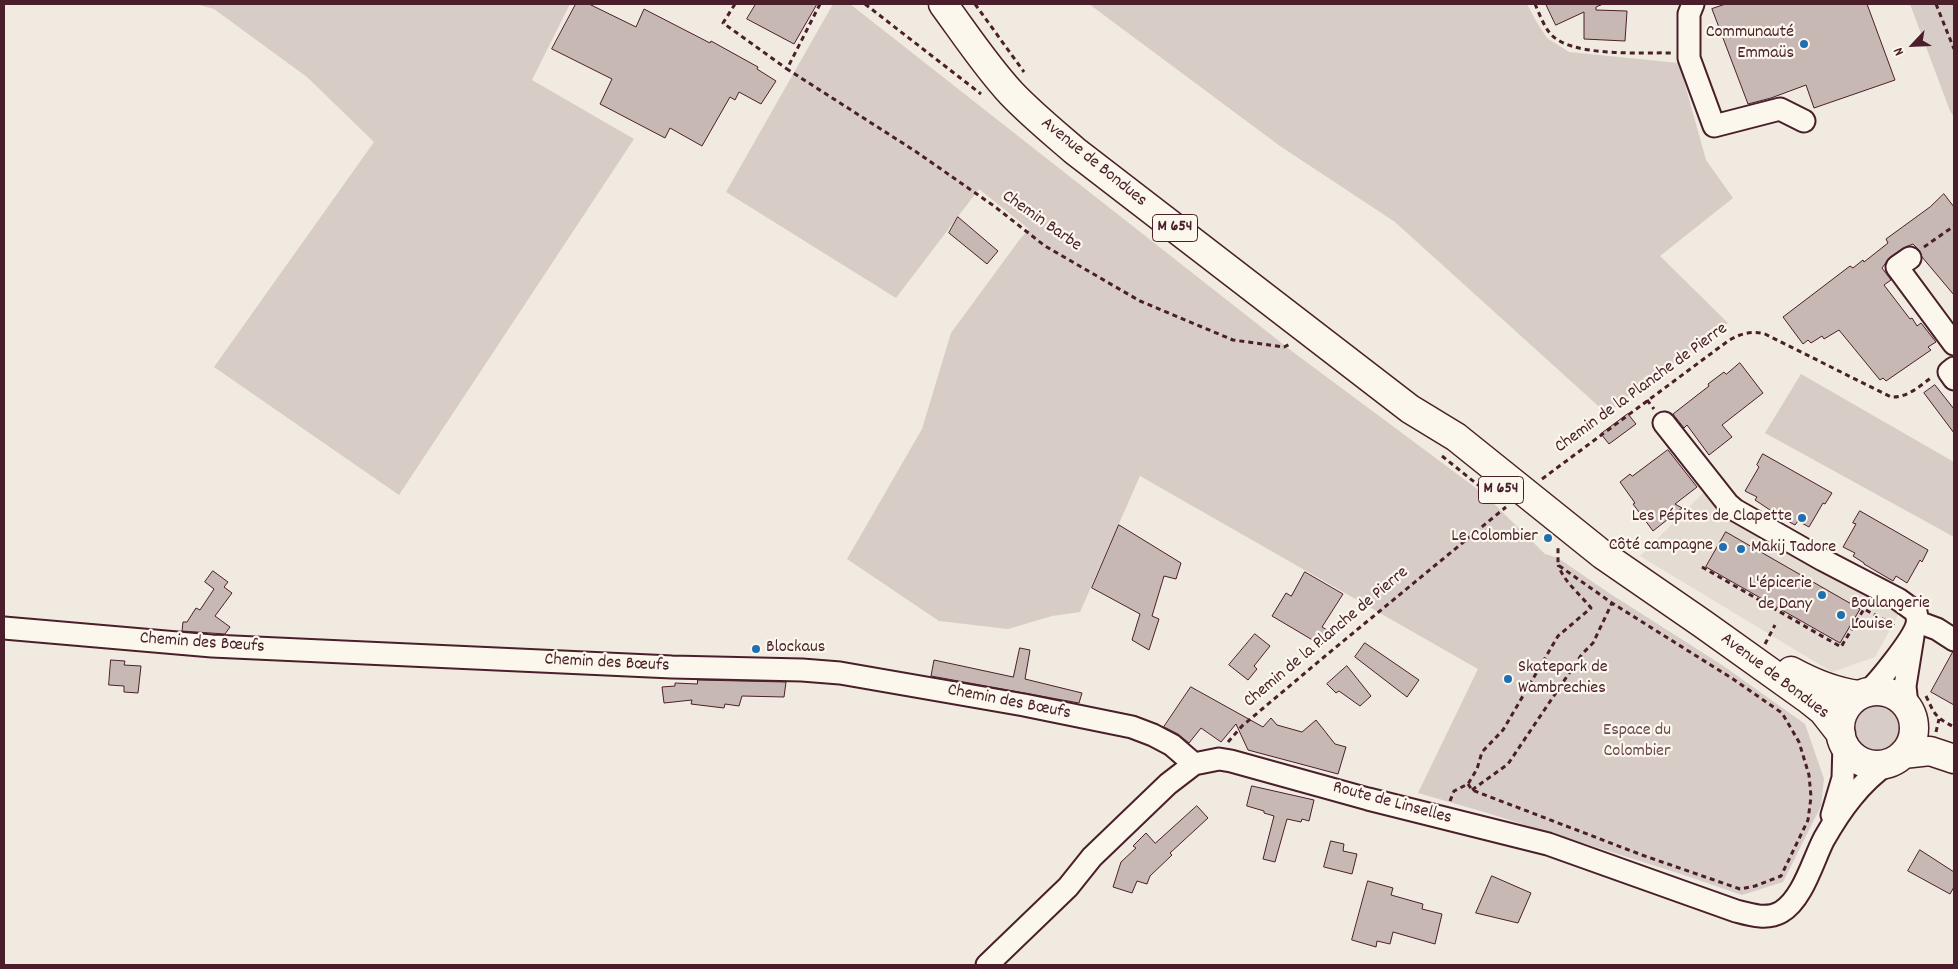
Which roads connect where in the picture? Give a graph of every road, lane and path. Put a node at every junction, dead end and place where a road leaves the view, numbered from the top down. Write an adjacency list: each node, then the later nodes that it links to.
1 (735, 4): 11 (path, Chemin Barbe)
2 (820, 4): 11 (path)
3 (943, 4): 8 (main road, Avenue de Bondues / M 654)
4 (975, 4): 12 (path)
5 (1535, 4): 10 (path)
6 (1693, 4): 10 (street)
7 (1936, 4): 9 (path)
8 (957, 11): 19 (main road, Avenue de Bondues / M 654)
9 (1954, 49)
10 (1689, 58): 13 (street)
11 (787, 69): 16 (path, Chemin Barbe)
12 (1028, 78)
13 (1804, 121)
14 (1954, 226): 15 (path)
15 (1910, 258): 17 (street)
16 (1292, 343)
17 (1954, 344)
18 (1953, 373): 21 (path, Chemin de la Planche de Pierre)
19 (1410, 409): 21 (main road, Avenue de Bondues / M 654); 24 (main road, Avenue de Bondues / M 654)
20 (1664, 422): 31 (street)
21 (1538, 502): 24 (main road, Avenue de Bondues / M 654)
22 (1506, 507): 39 (path, Chemin de la Planche de Pierre)
23 (1558, 547): 25 (path)
24 (1603, 555): 28 (main road, Avenue de Bondues / M 654)
25 (1558, 565): 27 (path); 43 (path)
26 (1702, 567): 31 (path)
27 (1612, 602): 44 (path); 44 (path)
28 (1704, 624): 34 (main road, Avenue de Bondues / M 654); 37 (main road, Avenue de Bondues / M 654)
29 (1775, 625): 33 (path)
30 (4, 628): 42 (street, Chemin des Bœufs)
31 (1916, 628): 32 (street); 34 (street); 35 (street)
32 (1954, 640)
33 (1764, 645)
34 (1863, 694): 35 (main road); 37 (main road)
35 (1914, 705): 36 (path); 38 (main road); 40 (main road)
36 (1954, 727)
37 (1842, 739): 40 (main road); 46 (street, Route de Linselles)
38 (1954, 742)
39 (1219, 759): 42 (street, Route de Linselles); 45 (street, Route de Linselles)
40 (1896, 759): 41 (main road); 46 (street, Route de Linselles)
41 (1954, 759)
42 (1194, 764): 47 (street, Route de Linselles)
43 (1468, 784): 44 (path); 45 (path)
44 (1472, 790)
45 (1446, 819): 46 (street, Route de Linselles)
46 (1824, 839)
47 (987, 965)

